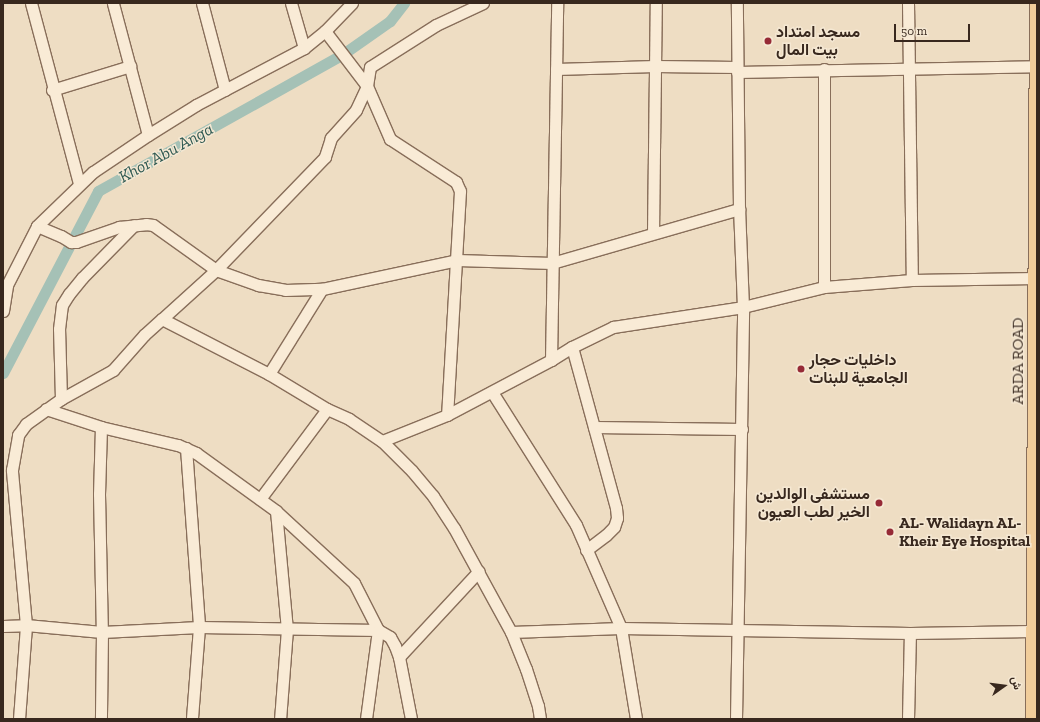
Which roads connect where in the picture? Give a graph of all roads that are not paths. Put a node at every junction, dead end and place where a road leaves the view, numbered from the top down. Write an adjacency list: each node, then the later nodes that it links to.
1 (31, 3): 22 (street)
2 (113, 3): 14 (street)
3 (202, 3): 23 (street)
4 (290, 3): 13 (street)
5 (352, 3): 12 (street)
6 (483, 3): 21 (street)
7 (557, 3): 18 (street)
8 (656, 3): 15 (street)
9 (737, 3): 19 (street)
10 (908, 3): 17 (street)
11 (1037, 3): 16 (main road, ARDA ROAD)
12 (325, 31): 13 (street); 21 (street)
13 (304, 48): 23 (street)
14 (130, 66): 22 (street); 24 (street)
15 (655, 66): 18 (street); 19 (street); 29 (street)
16 (1036, 66): 17 (street); 33 (main road, ARDA ROAD)
17 (910, 68): 20 (street); 34 (street)
18 (556, 69): 31 (street)
19 (737, 69): 20 (street); 26 (street)
20 (824, 69): 35 (street)
21 (367, 86): 30 (street); 32 (street)
22 (52, 90): 25 (street)
23 (225, 90): 24 (street)
24 (148, 135): 25 (street)
25 (79, 184): 28 (street)
26 (739, 210): 29 (street); 37 (street)
27 (134, 225): 28 (street); 32 (street); 44 (street)
28 (37, 226): 38 (street)
29 (653, 233): 31 (street)
30 (457, 260): 31 (street); 36 (street); 47 (street)
31 (552, 263): 41 (street)
32 (216, 270): 36 (street); 39 (street)
33 (1036, 278): 34 (street); 59 (main road, ARDA ROAD)
34 (912, 280): 35 (street)
35 (824, 287): 37 (street)
36 (322, 289): 42 (street)
37 (743, 307): 40 (street); 50 (street)
38 (3, 310)
39 (162, 319): 42 (street); 44 (street)
40 (572, 347): 41 (street); 49 (street)
41 (551, 360): 43 (street)
42 (269, 374): 46 (street)
43 (492, 392): 47 (street); 57 (street)
44 (61, 399): 45 (street)
45 (46, 409): 48 (street); 53 (street)
46 (327, 409): 51 (street); 55 (street)
47 (447, 415): 51 (street)
48 (101, 427): 52 (street); 68 (street)
49 (594, 427): 50 (street); 57 (street)
50 (742, 429): 66 (street)
51 (382, 441): 58 (street)
52 (186, 448): 55 (street); 62 (street)
53 (12, 470): 54 (street); 60 (street)
54 (3, 477)
55 (260, 499): 56 (street)
56 (276, 511): 64 (street); 65 (street)
57 (586, 550): 63 (street)
58 (479, 571): 69 (street); 71 (street)
59 (1035, 584): 67 (main road, ARDA ROAD)
60 (26, 625): 61 (street); 68 (street); 72 (street)
61 (3, 626)
62 (199, 627): 64 (street); 68 (street); 74 (street)
63 (621, 628): 66 (street); 69 (street); 79 (street)
64 (287, 629): 65 (street); 75 (street)
65 (378, 630): 71 (street); 76 (street)
66 (739, 631): 70 (street); 80 (street)
67 (1033, 631): 70 (street); 82 (main road, ARDA ROAD)
68 (102, 632): 73 (street)
69 (511, 632): 78 (street)
70 (910, 633): 81 (street)
71 (399, 657): 77 (street)
72 (19, 719)
73 (101, 719)
74 (192, 719)
75 (280, 719)
76 (366, 719)
77 (411, 719)
78 (540, 719)
79 (636, 719)
80 (736, 719)
81 (908, 719)
82 (1033, 719)

